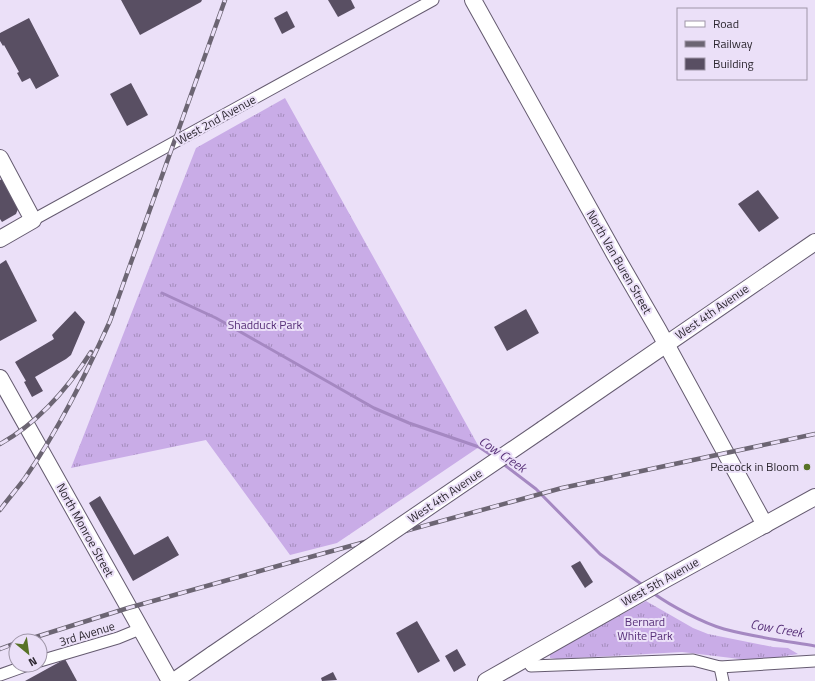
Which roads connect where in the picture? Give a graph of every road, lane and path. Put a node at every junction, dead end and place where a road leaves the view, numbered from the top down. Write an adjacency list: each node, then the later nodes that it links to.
1 (433, 0): 4 (street, West 2nd Avenue)
2 (473, 0): 7 (street, North Van Buren Street)
3 (0, 158): 4 (street)
4 (33, 220): 5 (street, West 2nd Avenue)
5 (0, 239)
6 (815, 242): 7 (street, West 4th Avenue)
7 (666, 344): 10 (street, North Van Buren Street); 16 (street, West 4th Avenue, bridge)
8 (0, 378): 11 (street, North Monroe Street)
9 (815, 497): 10 (street, West 5th Avenue)
10 (765, 525): 12 (street, West 5th Avenue)
11 (140, 629): 13 (street, 3rd Avenue); 17 (street, North Monroe Street)
12 (526, 658): 15 (street); 18 (street, West 5th Avenue)
13 (48, 659)
14 (815, 661): 15 (street)
15 (720, 667): 19 (street)
16 (181, 677)
17 (170, 681)
18 (486, 681)
19 (723, 681)

